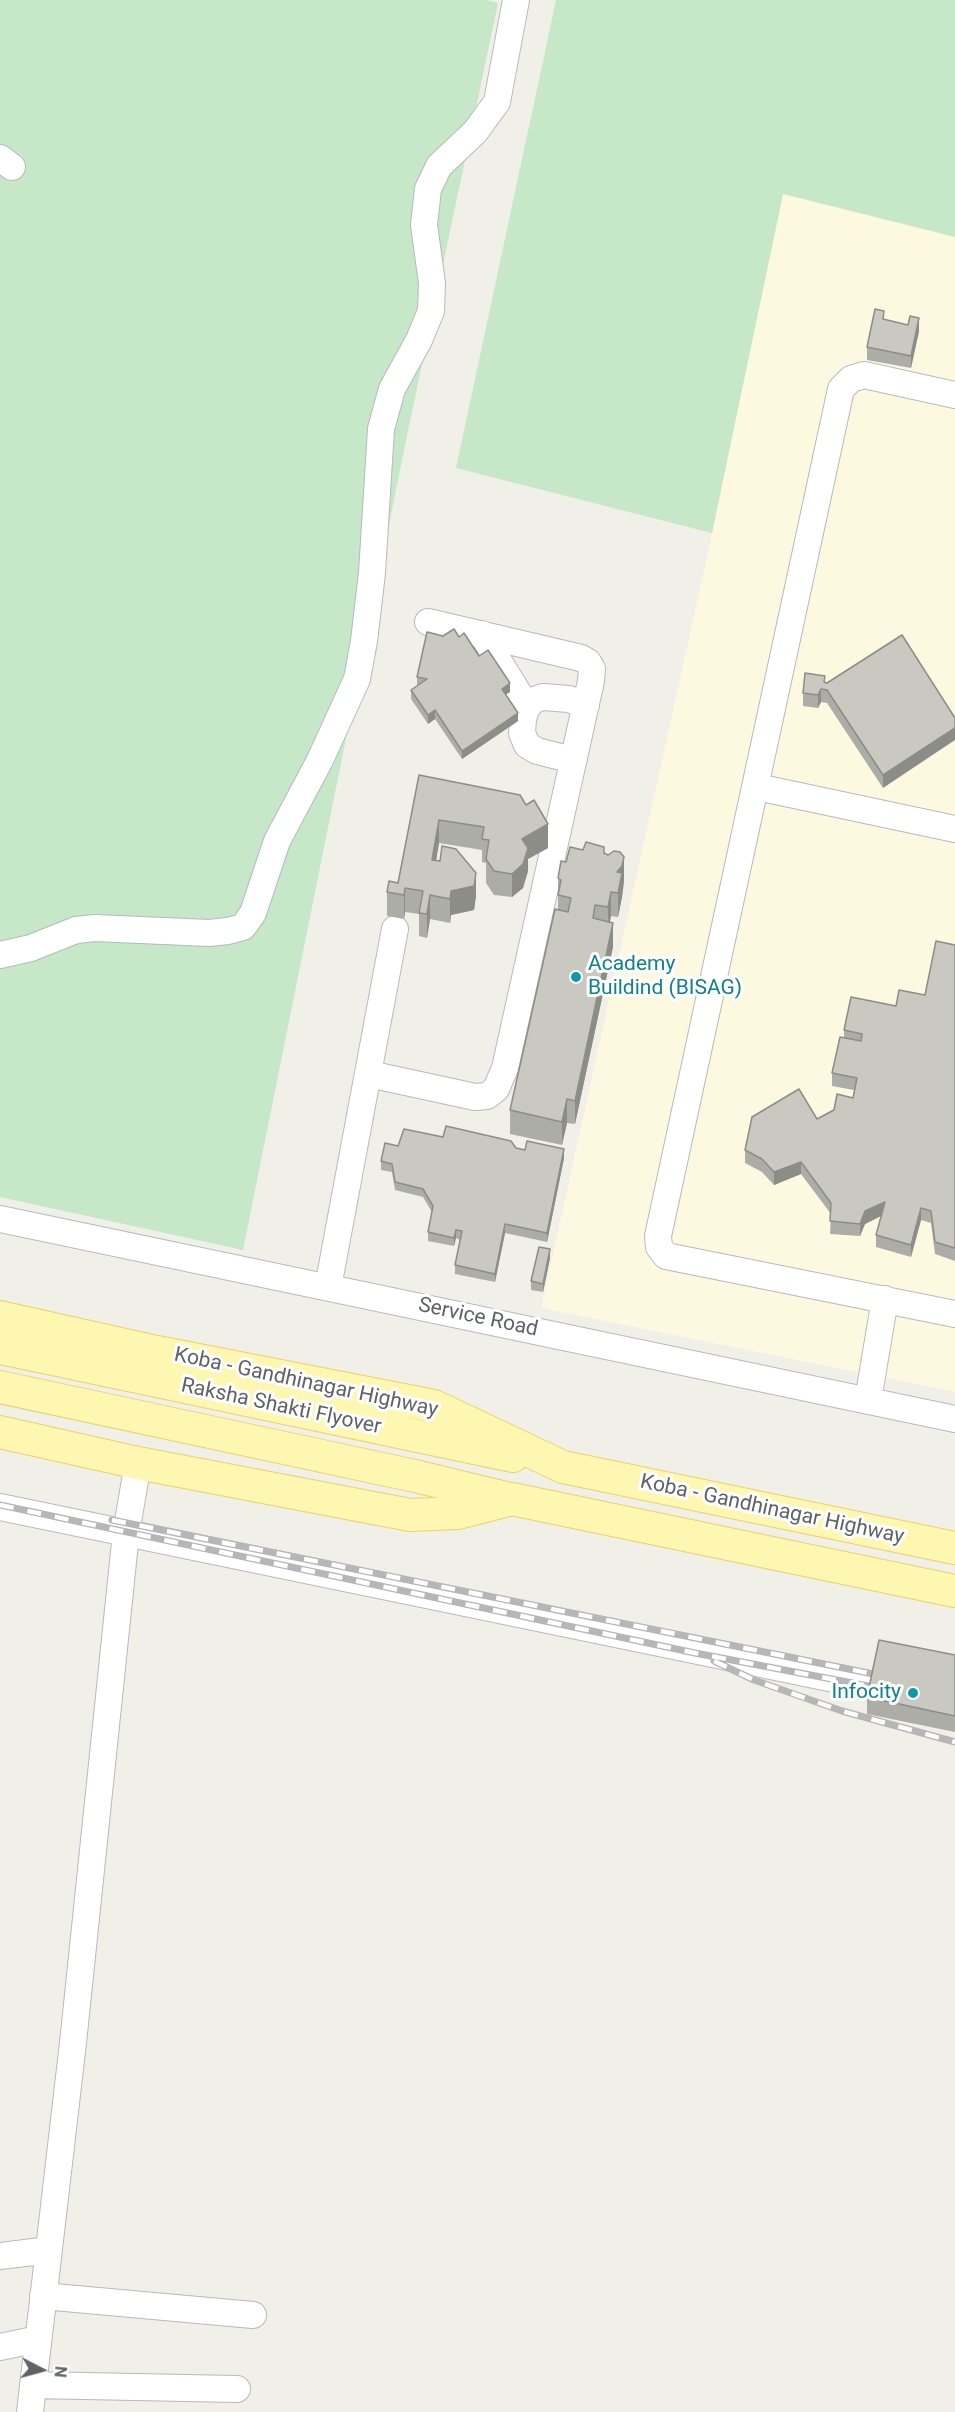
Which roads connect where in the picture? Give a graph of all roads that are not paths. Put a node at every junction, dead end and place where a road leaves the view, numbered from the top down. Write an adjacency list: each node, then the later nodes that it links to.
1 (516, 0): 11 (street)
2 (955, 396): 8 (street)
3 (428, 622): 4 (street)
4 (482, 634): 5 (street); 6 (street)
5 (586, 705): 6 (street); 7 (street)
6 (527, 707): 7 (street)
7 (573, 760): 12 (street)
8 (756, 787): 9 (street); 15 (street)
9 (955, 829)
10 (395, 928): 12 (street)
11 (0, 955)
12 (369, 1074): 14 (street)
13 (0, 1219): 14 (street, Service Road)
14 (327, 1287): 20 (street, Service Road)
15 (885, 1299): 16 (street); 20 (street)
16 (955, 1314)
17 (0, 1317): 24 (main road, Koba - Gandhinagar Highway)
18 (0, 1348): 24 (main road, Raksha Shakti Flyover)
19 (0, 1387): 25 (main road, Raksha Shakti Flyover)
20 (868, 1400): 21 (street, Service Road)
21 (955, 1419)
22 (0, 1432): 23 (main road, Koba - Gandhinagar Highway)
23 (138, 1463): 25 (main road, Koba - Gandhinagar Highway); 27 (street)
24 (563, 1467): 28 (main road, Koba - Gandhinagar Highway)
25 (512, 1499): 29 (main road, Koba - Gandhinagar Highway)
26 (0, 1507): 27 (street)
27 (126, 1533): 30 (street); 31 (street)
28 (955, 1548)
29 (955, 1591)
30 (955, 1704)
31 (49, 2250): 32 (street); 33 (street)
32 (0, 2256)
33 (43, 2296): 34 (street); 35 (street)
34 (253, 2315)
35 (38, 2339): 36 (street); 37 (street)
36 (0, 2347)
37 (33, 2385): 38 (street); 39 (street)
38 (237, 2389)
39 (30, 2412)

